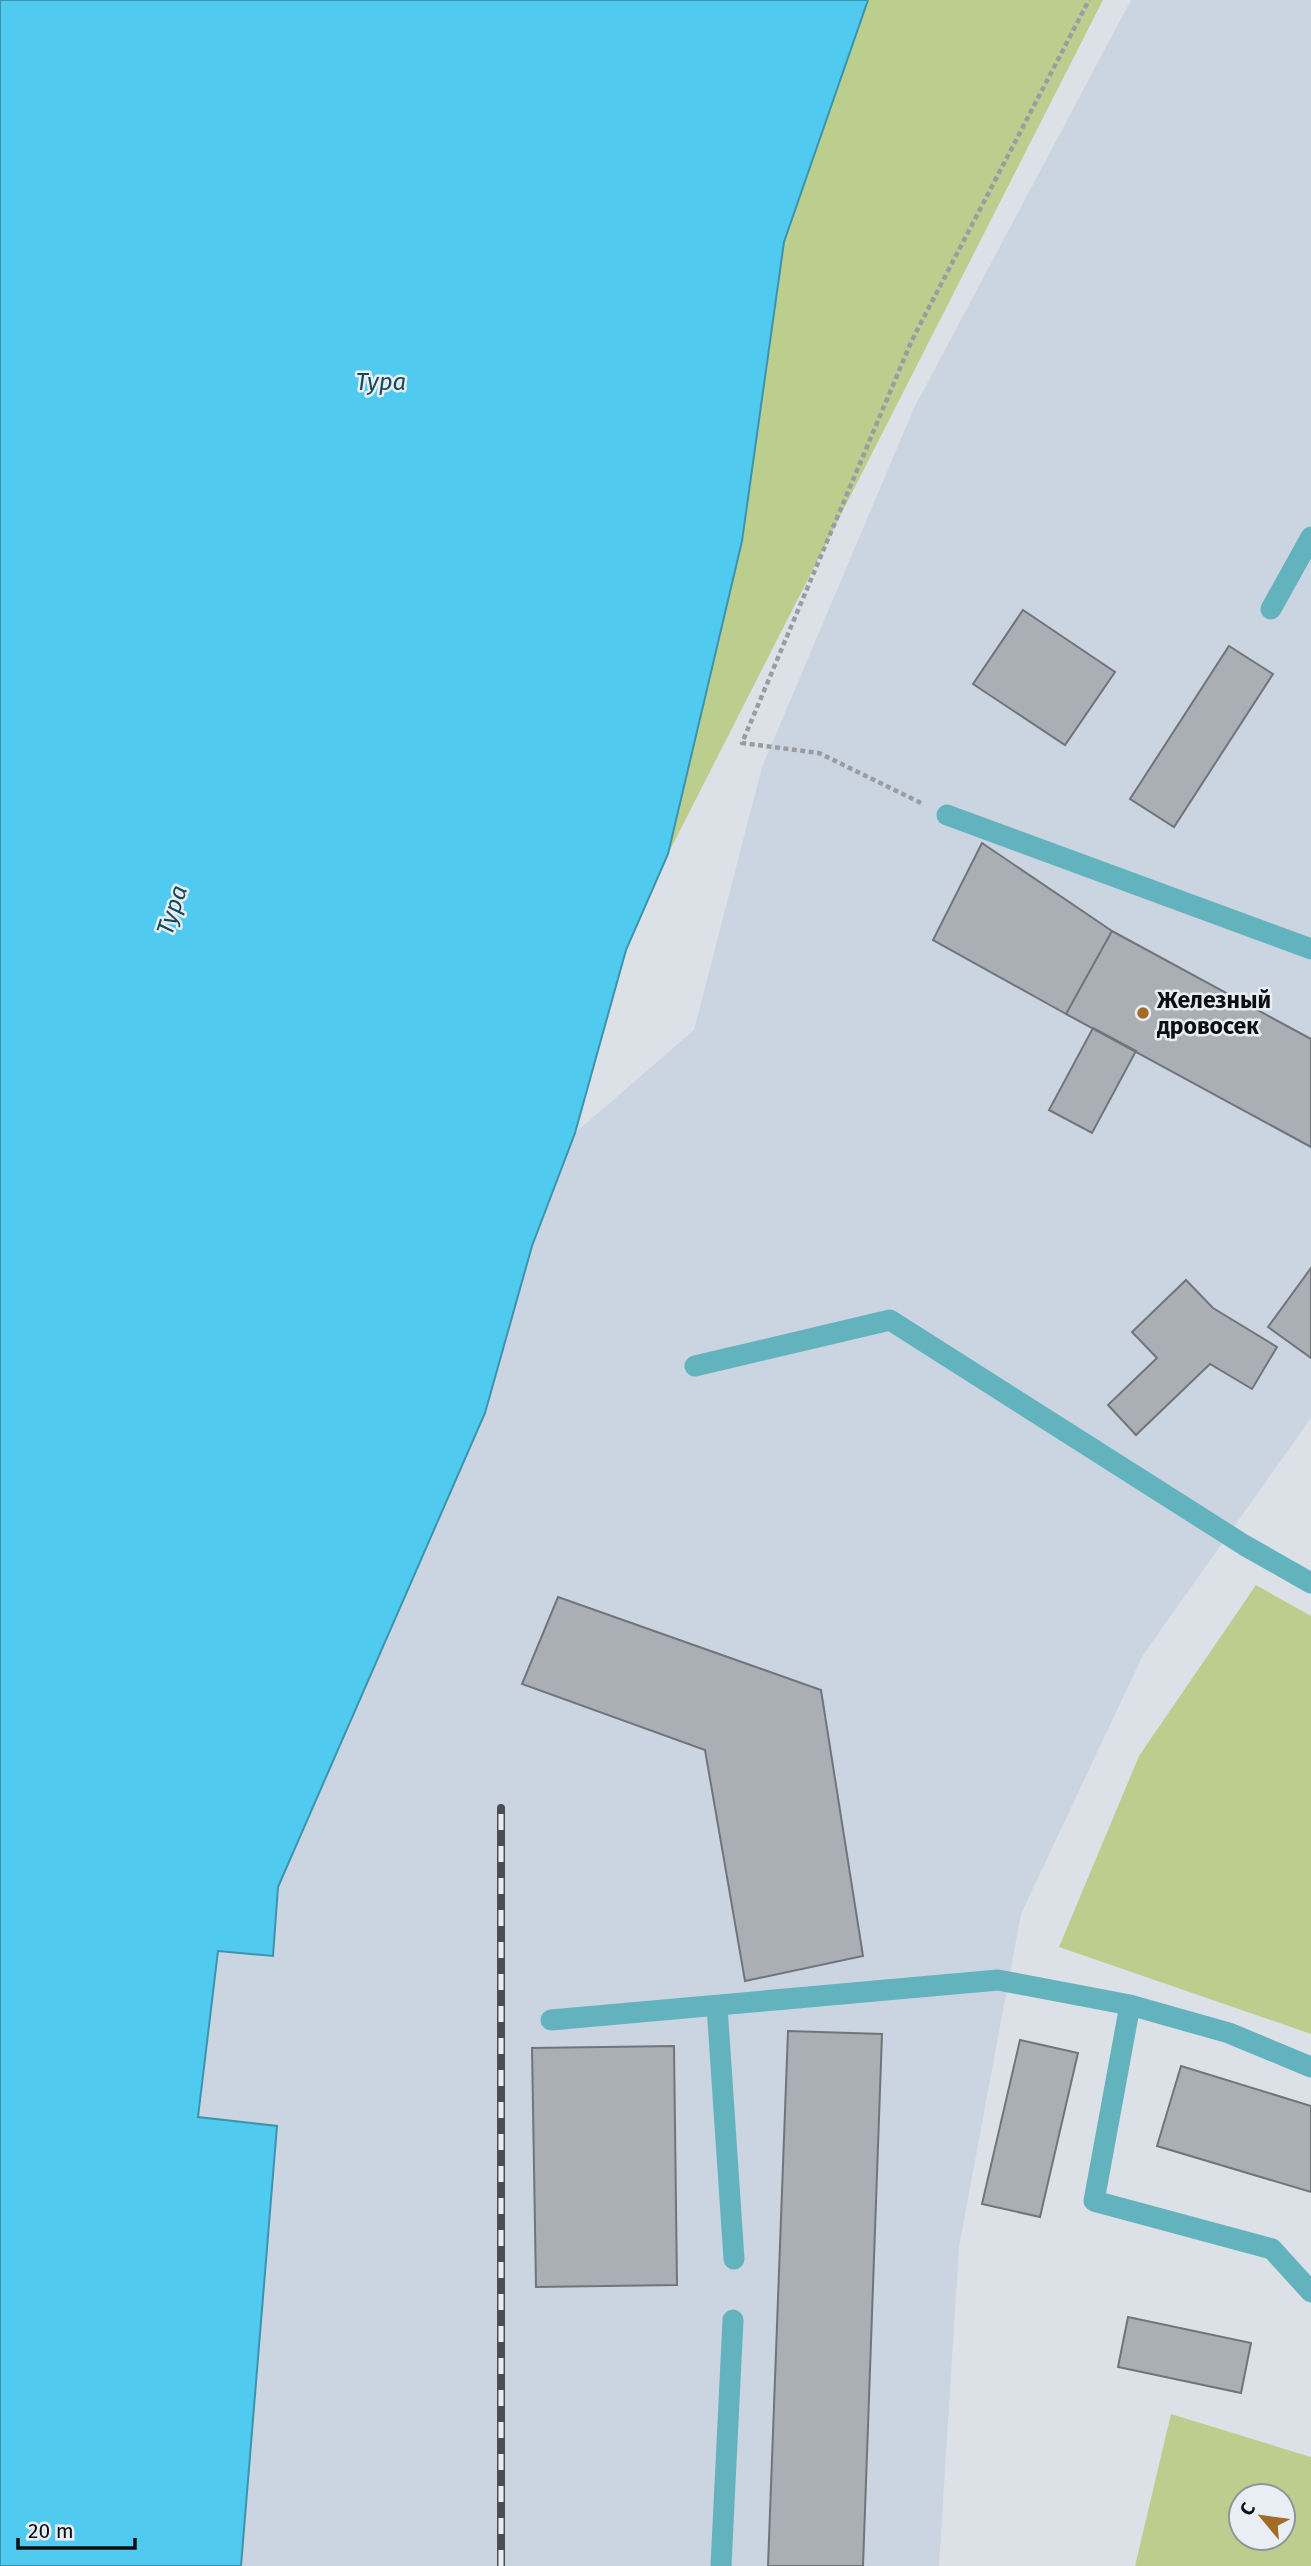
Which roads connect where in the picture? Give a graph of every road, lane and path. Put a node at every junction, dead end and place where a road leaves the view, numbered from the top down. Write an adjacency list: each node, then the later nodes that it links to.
1 (1089, 0): 4 (path)
2 (1311, 537): 3 (lane)
3 (1271, 609)
4 (947, 815): 5 (lane)
5 (1311, 949)
6 (695, 1366): 7 (lane)
7 (1311, 1583)
8 (1130, 2005): 9 (lane); 11 (lane); 13 (lane)
9 (717, 2006): 10 (lane); 12 (lane)
10 (551, 2021)
11 (1311, 2067)
12 (734, 2259)
13 (1311, 2292)
14 (733, 2320): 15 (lane)
15 (721, 2566)

